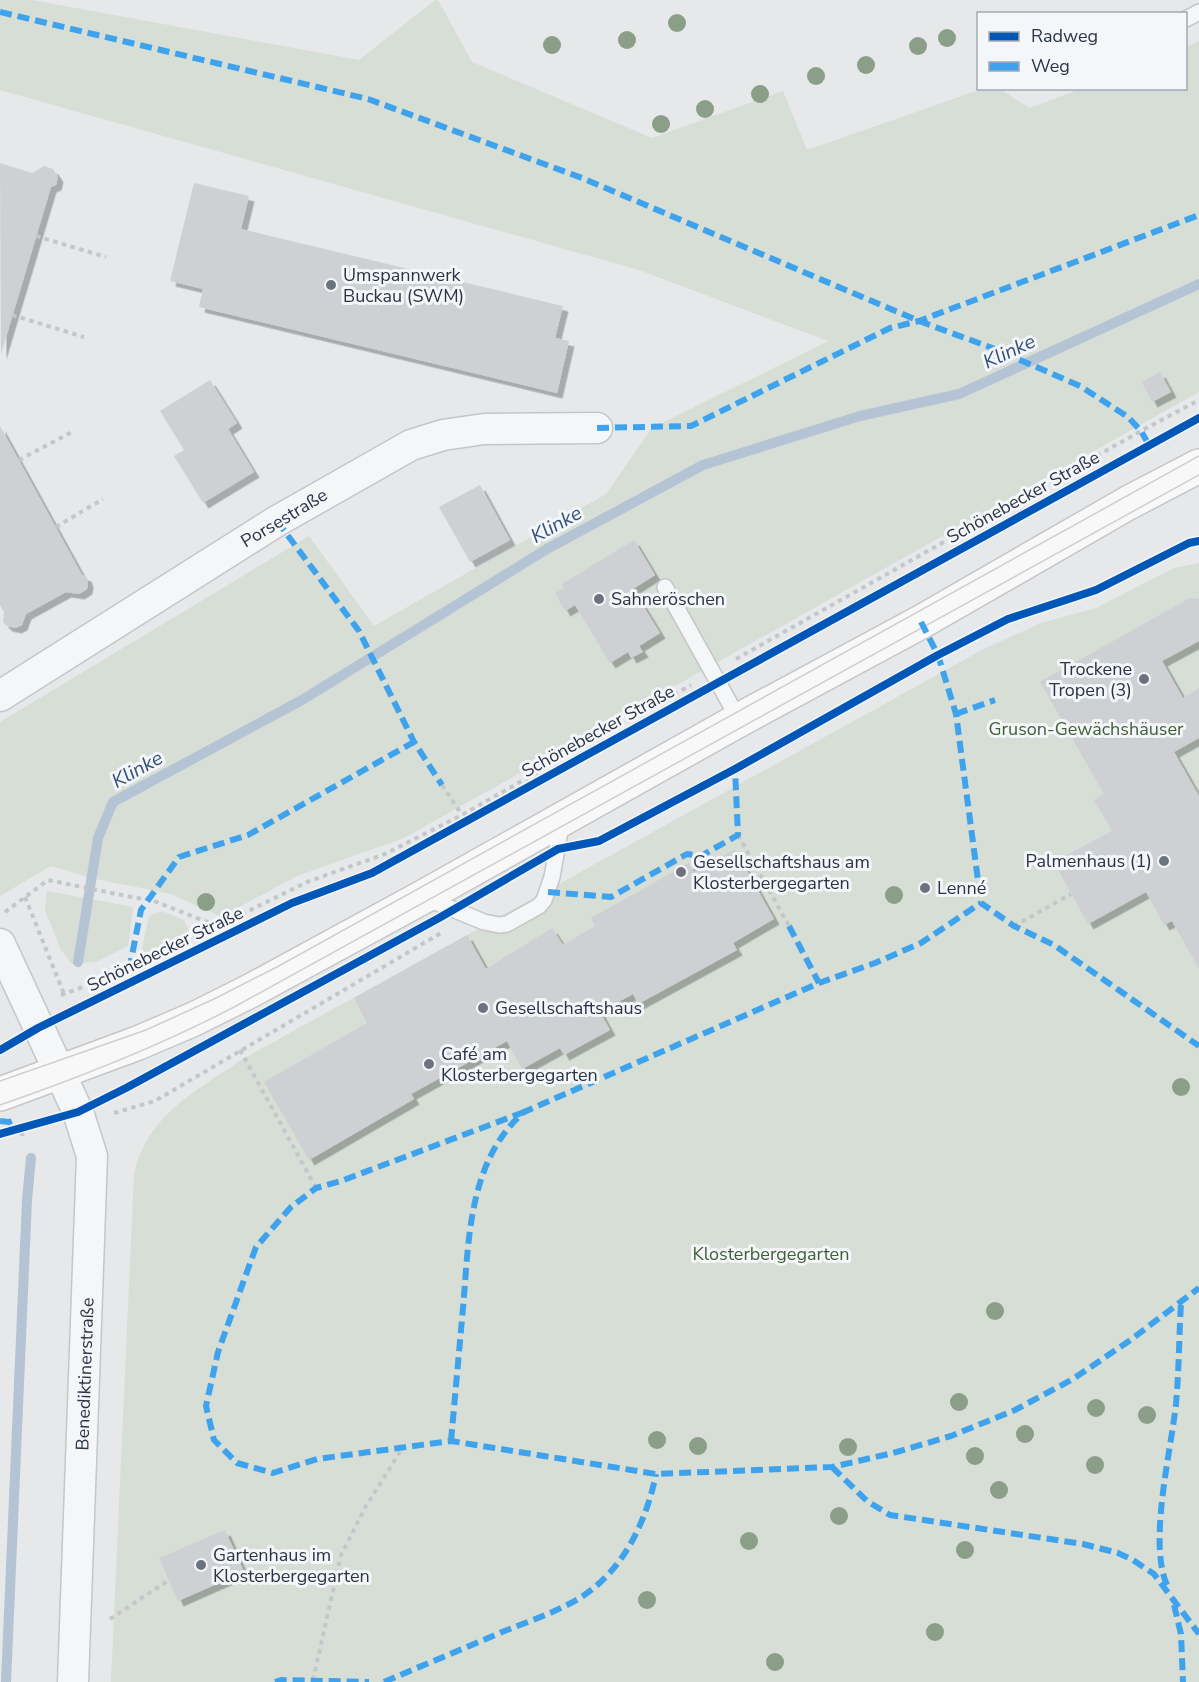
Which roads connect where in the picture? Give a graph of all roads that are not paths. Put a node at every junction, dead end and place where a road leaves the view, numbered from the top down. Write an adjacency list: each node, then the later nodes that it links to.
1 (597, 428): 4 (street, Porsestraße)
2 (1199, 466): 5 (main road)
3 (665, 587): 5 (lane)
4 (0, 696)
5 (738, 720): 6 (main road)
6 (562, 818): 7 (main road); 7 (lane)
7 (423, 897): 9 (main road)
8 (0, 944): 9 (street)
9 (59, 1073): 10 (main road); 11 (street, Benediktinerstraße)
10 (0, 1094)
11 (73, 1682)

